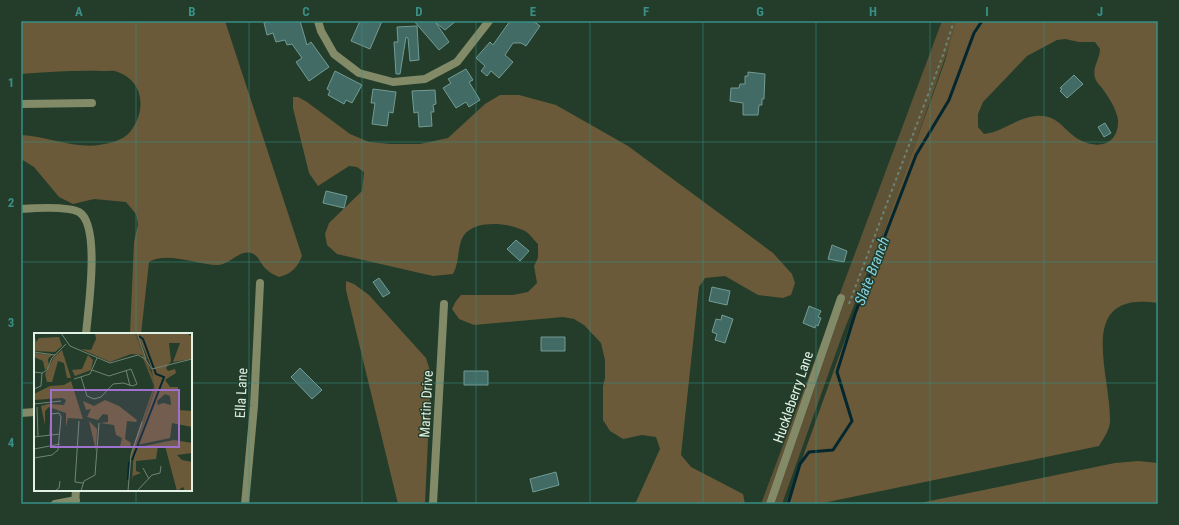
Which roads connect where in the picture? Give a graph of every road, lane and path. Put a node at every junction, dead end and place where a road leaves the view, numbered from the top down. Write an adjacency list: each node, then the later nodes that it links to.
1 (318, 21): 2 (street)
2 (489, 21)
3 (954, 21): 10 (path)
4 (92, 103): 5 (street)
5 (21, 104)
6 (21, 209): 11 (street)
7 (260, 283): 17 (street, Ella Lane)
8 (841, 298): 19 (street, Huckleberry Lane)
9 (444, 304): 18 (street, Martin Drive)
10 (847, 309)
11 (86, 333)
12 (34, 412): 13 (street)
13 (21, 413)
14 (76, 491): 15 (street)
15 (75, 502): 16 (street)
16 (55, 504)
17 (245, 504)
18 (433, 504)
19 (770, 504)

